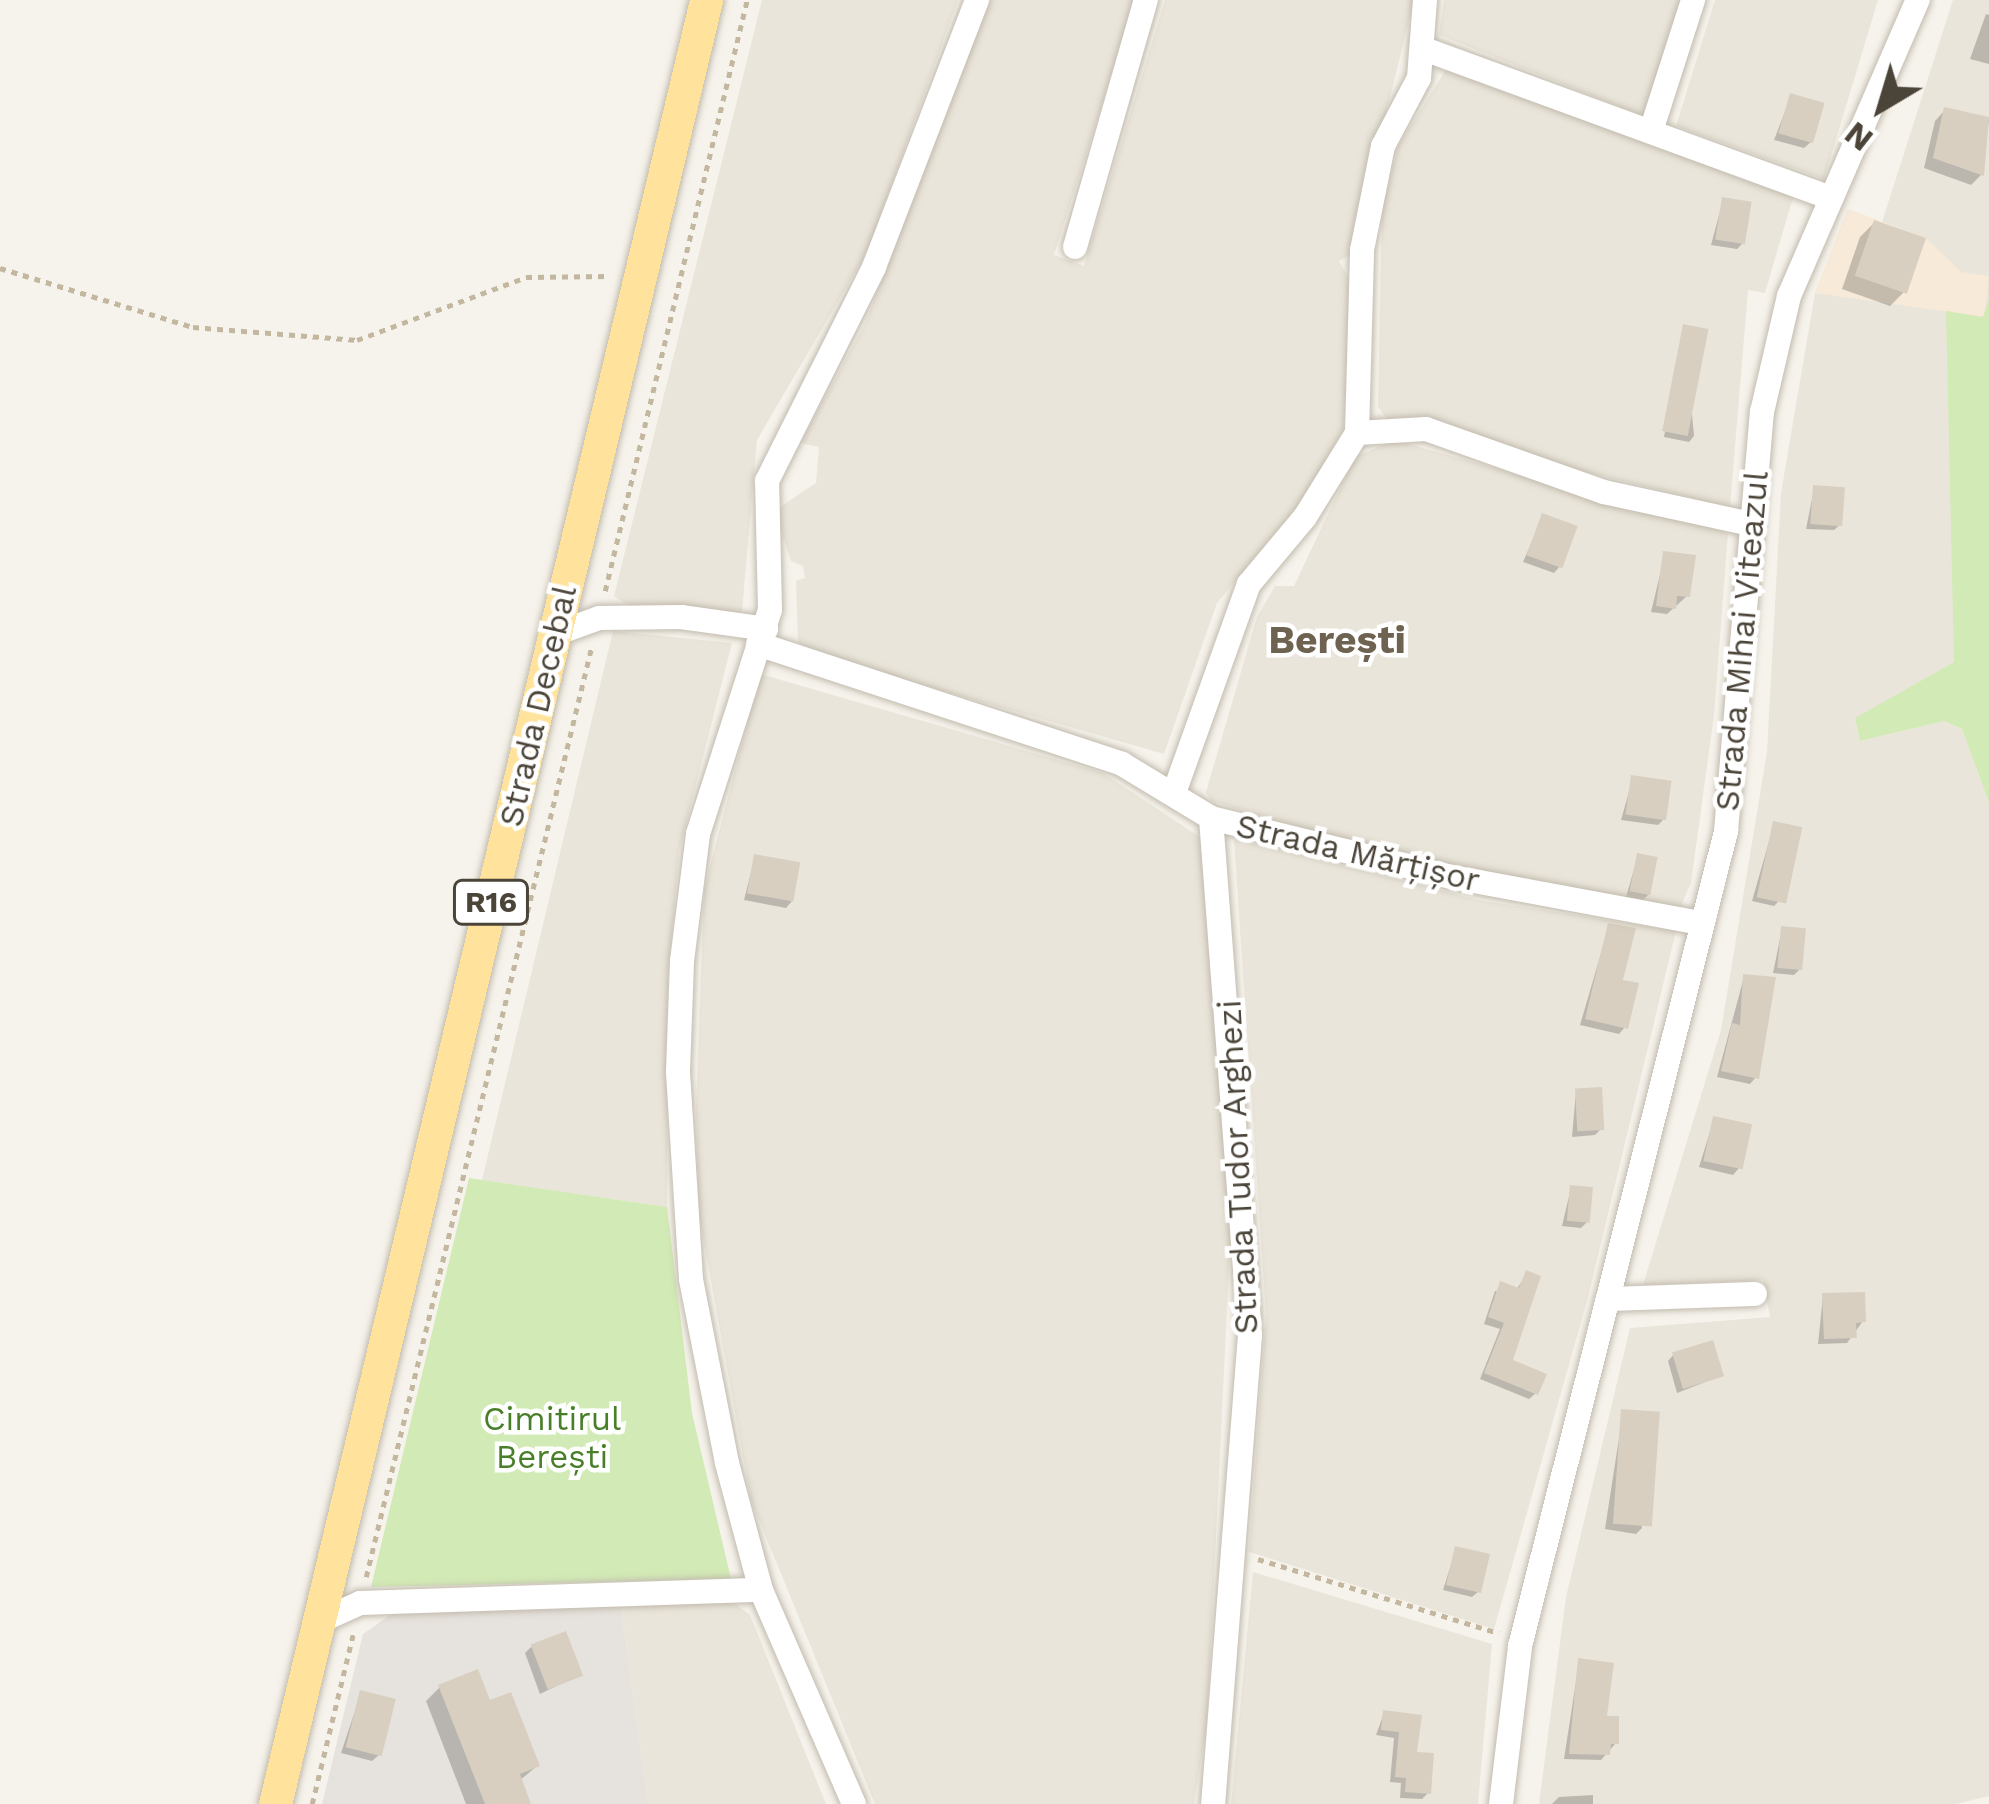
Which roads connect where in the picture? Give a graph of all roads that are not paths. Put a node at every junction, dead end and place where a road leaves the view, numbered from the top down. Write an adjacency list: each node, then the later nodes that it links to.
1 (706, 0): 13 (main road, Strada Decebal / R16)
2 (977, 0): 14 (street)
3 (1146, 0): 10 (street)
4 (1425, 0): 7 (street)
5 (1693, 0): 8 (street)
6 (1918, 0): 9 (street, Strada Mihai Viteazul)
7 (1424, 49): 8 (street); 11 (street)
8 (1651, 131): 9 (street)
9 (1832, 198): 12 (street, Strada Mihai Viteazul)
10 (1075, 247)
11 (1357, 434): 12 (street); 15 (street)
12 (1751, 524): 17 (street, Strada Mihai Viteazul)
13 (555, 634): 14 (street, Strada Mărțișor); 21 (main road, Strada Decebal / R16)
14 (762, 637): 15 (street, Strada Mărțișor); 20 (street)
15 (1174, 793): 16 (street, Strada Mărțișor)
16 (1211, 818): 17 (street, Strada Mărțișor); 24 (street, Strada Tudor Arghezi)
17 (1701, 923): 19 (street, Strada Mihai Viteazul)
18 (1755, 1294): 19 (street)
19 (1610, 1299): 25 (street, Strada Mihai Viteazul)
20 (760, 1590): 21 (street); 23 (street)
21 (318, 1622): 22 (main road, Strada Decebal / R16)
22 (275, 1804)
23 (854, 1804)
24 (1213, 1804)
25 (1501, 1804)

